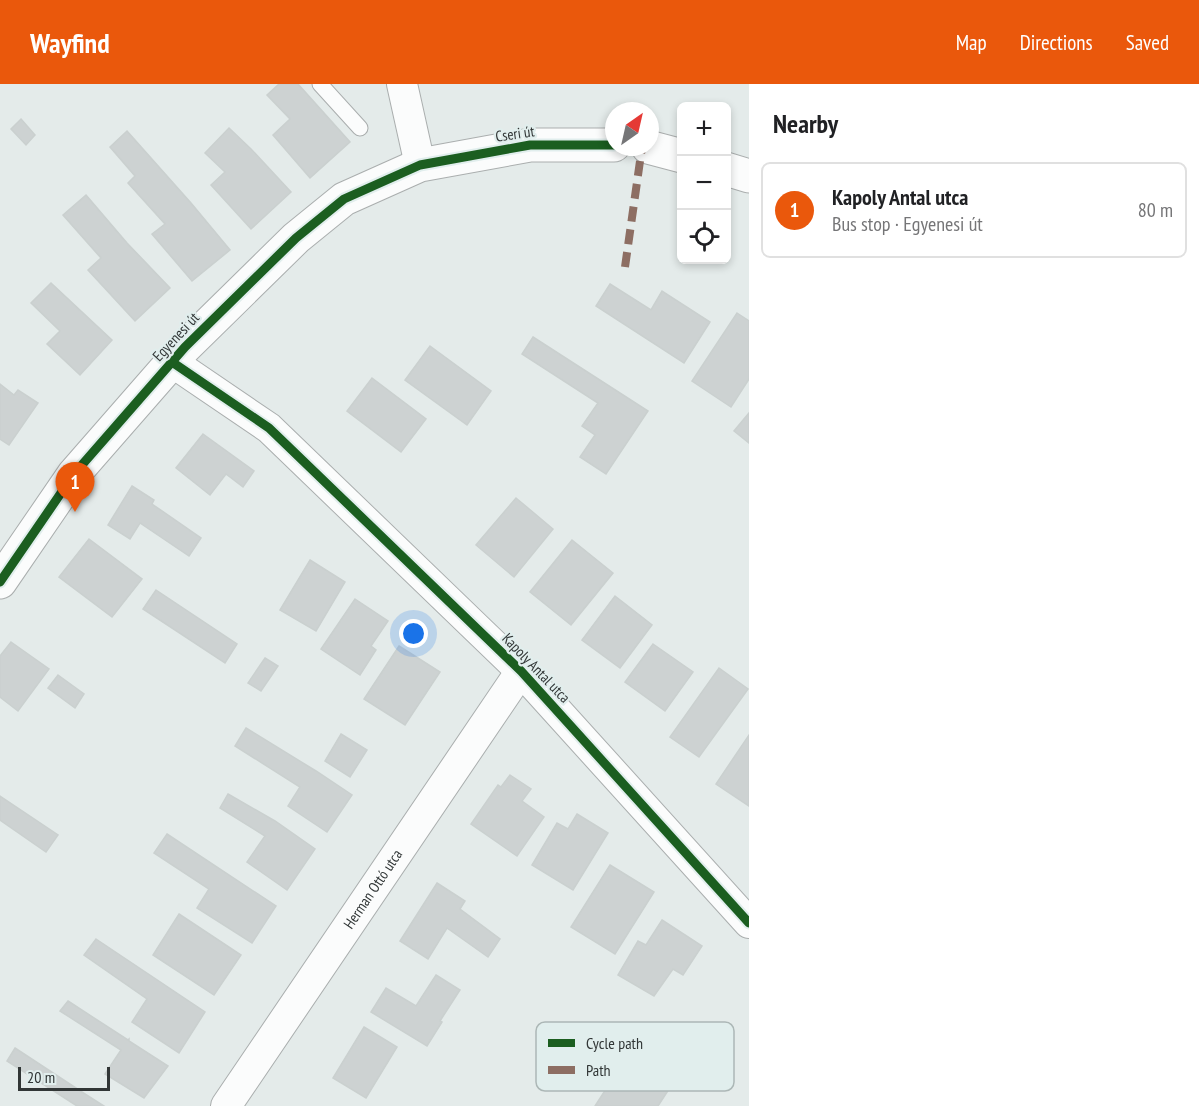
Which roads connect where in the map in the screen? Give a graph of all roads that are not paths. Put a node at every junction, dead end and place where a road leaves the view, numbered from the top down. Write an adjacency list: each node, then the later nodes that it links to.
1 (320, 84): 3 (lane)
2 (402, 84): 7 (street)
3 (360, 128)
4 (605, 145): 7 (street, Cseri út)
5 (659, 150): 6 (street)
6 (677, 155)
7 (420, 165): 10 (street, Egyenesi út)
8 (731, 171): 9 (street)
9 (749, 176)
10 (172, 362): 11 (street, Egyenesi út); 12 (street, Kapoly Antal utca)
11 (0, 582)
12 (521, 671): 13 (street, Kapoly Antal utca); 14 (street, Herman Ottó utca)
13 (749, 923)
14 (226, 1106)

